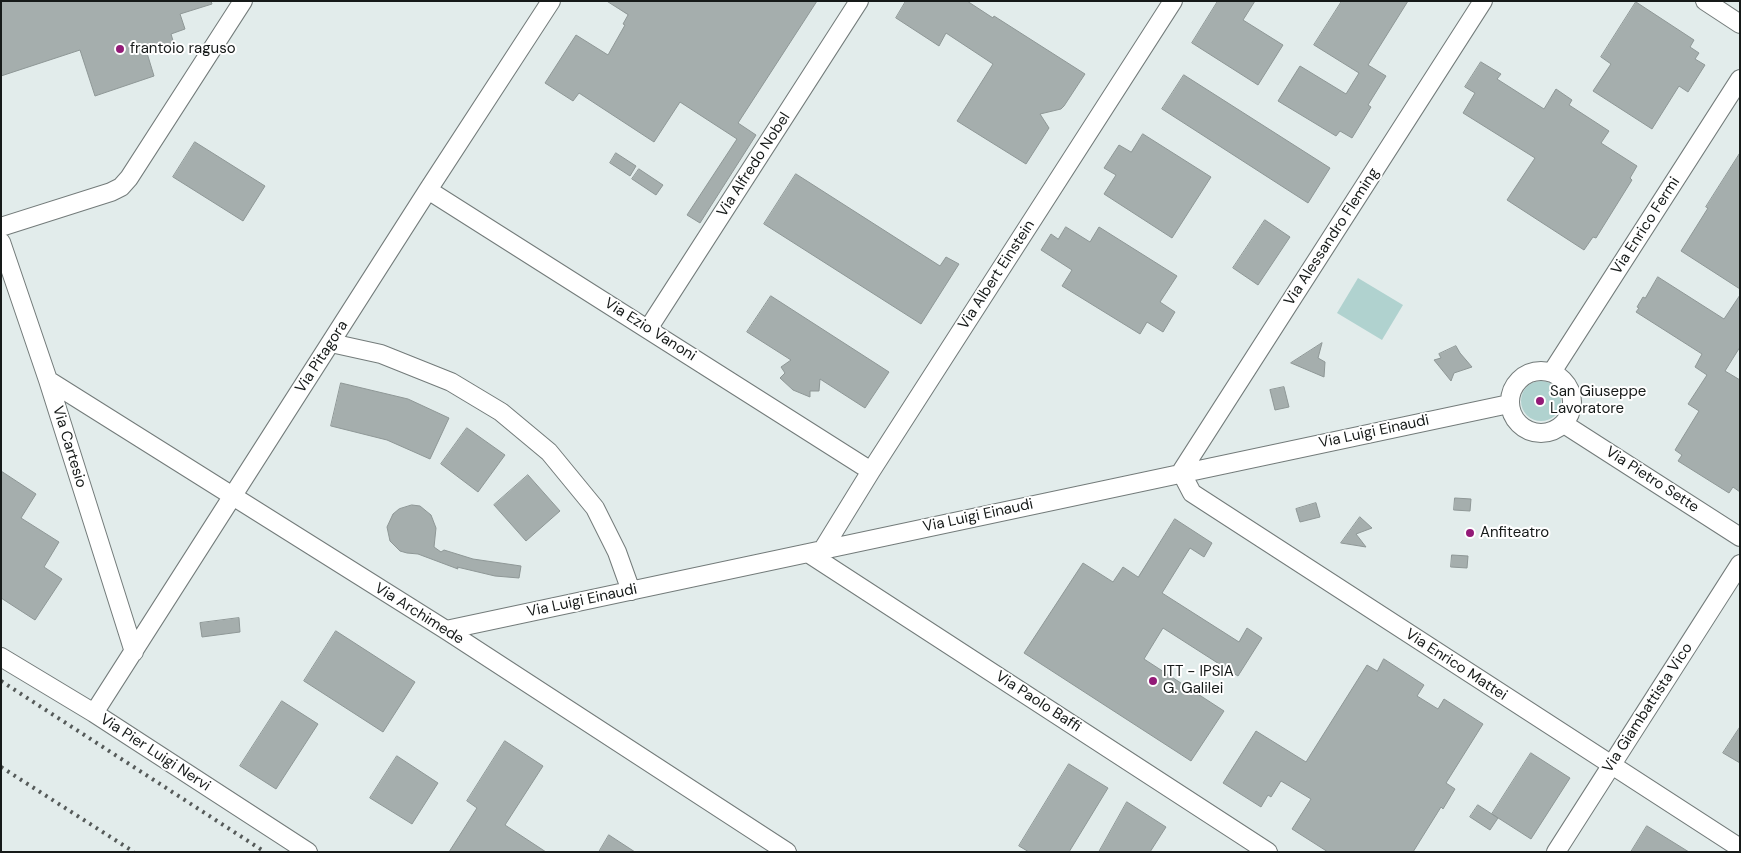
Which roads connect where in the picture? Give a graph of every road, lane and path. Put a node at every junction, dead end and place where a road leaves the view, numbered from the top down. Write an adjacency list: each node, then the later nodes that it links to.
1 (244, 1): 10 (street)
2 (551, 1): 9 (street, Via Pitagora)
3 (860, 1): 12 (street, Via Alfredo Nobel)
4 (1173, 1): 18 (street, Via Albert Einstein)
5 (1483, 1): 19 (street, Via Alessandro Fleming)
6 (1705, 1): 7 (street)
7 (1740, 24)
8 (1740, 79): 14 (street, Via Enrico Fermi)
9 (428, 190): 12 (street, Via Ezio Vanoni); 13 (street, Via Pitagora)
10 (1, 227)
11 (1, 242): 15 (street, Via Cartesio)
12 (648, 329): 18 (street, Via Ezio Vanoni)
13 (330, 344): 20 (street, Via Pitagora); 24 (street)
14 (1552, 372): 16 (street); 17 (street)
15 (48, 380): 20 (street, Via Archimede); 26 (street, Via Cartesio)
16 (1510, 404): 17 (street); 19 (street, Via Luigi Einaudi)
17 (1564, 424): 21 (street, Via Pietro Sette)
18 (871, 472): 22 (street, Via Albert Einstein)
19 (1181, 472): 22 (street, Via Luigi Einaudi); 29 (street, Via Enrico Mattei)
20 (232, 497): 25 (street, Via Archimede); 26 (street, Via Pitagora)
21 (1740, 537)
22 (816, 551): 24 (street, Via Luigi Einaudi); 33 (street, Via Paolo Baffi)
23 (1740, 564): 29 (street, Via Giambattista Vico)
24 (631, 591): 25 (street, Via Luigi Einaudi)
25 (446, 630): 32 (street, Via Archimede)
26 (134, 652): 28 (street, Via Pitagora)
27 (1, 657): 28 (street, Via Pier Luigi Nervi)
28 (94, 713): 31 (street, Via Pier Luigi Nervi)
29 (1611, 765): 30 (street, Via Enrico Mattei); 34 (street, Via Giambattista Vico)
30 (1740, 848)
31 (308, 852)
32 (787, 852)
33 (1268, 852)
34 (1556, 852)

